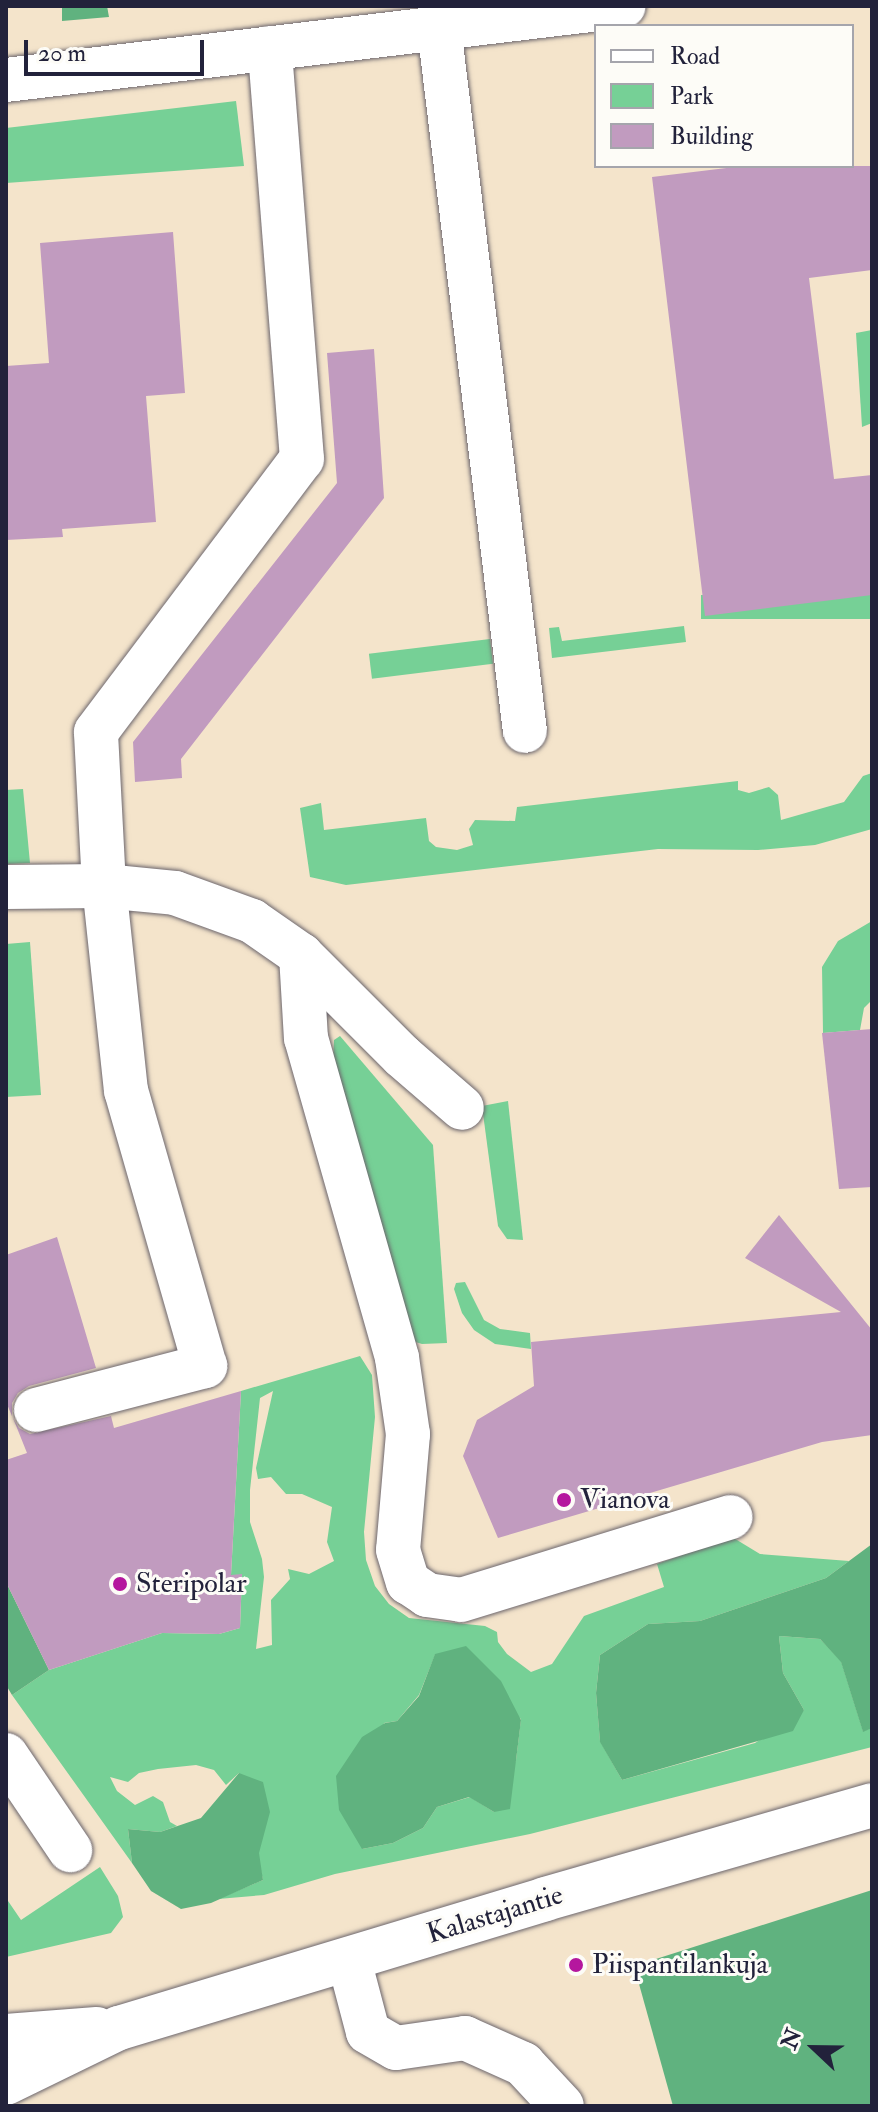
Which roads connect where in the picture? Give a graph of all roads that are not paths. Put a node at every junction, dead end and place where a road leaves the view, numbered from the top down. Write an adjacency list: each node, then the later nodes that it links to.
1 (624, 6): 2 (main road)
2 (439, 28): 3 (main road); 5 (main road)
3 (270, 48): 4 (main road); 6 (main road)
4 (6, 80)
5 (525, 731)
6 (104, 886): 7 (main road); 8 (main road); 10 (main road)
7 (6, 887)
8 (301, 955): 9 (main road); 11 (main road)
9 (462, 1108)
10 (18, 1414)
11 (731, 1517)
12 (6, 1755): 14 (main road)
13 (872, 1805): 15 (main road, Kalastajantie)
14 (70, 1850)
15 (349, 1960): 16 (main road, Kalastajantie); 19 (main road)
16 (119, 2028): 17 (main road, Kalastajantie); 18 (main road, Kalastajantie)
17 (6, 2036)
18 (6, 2083)
19 (562, 2106)

